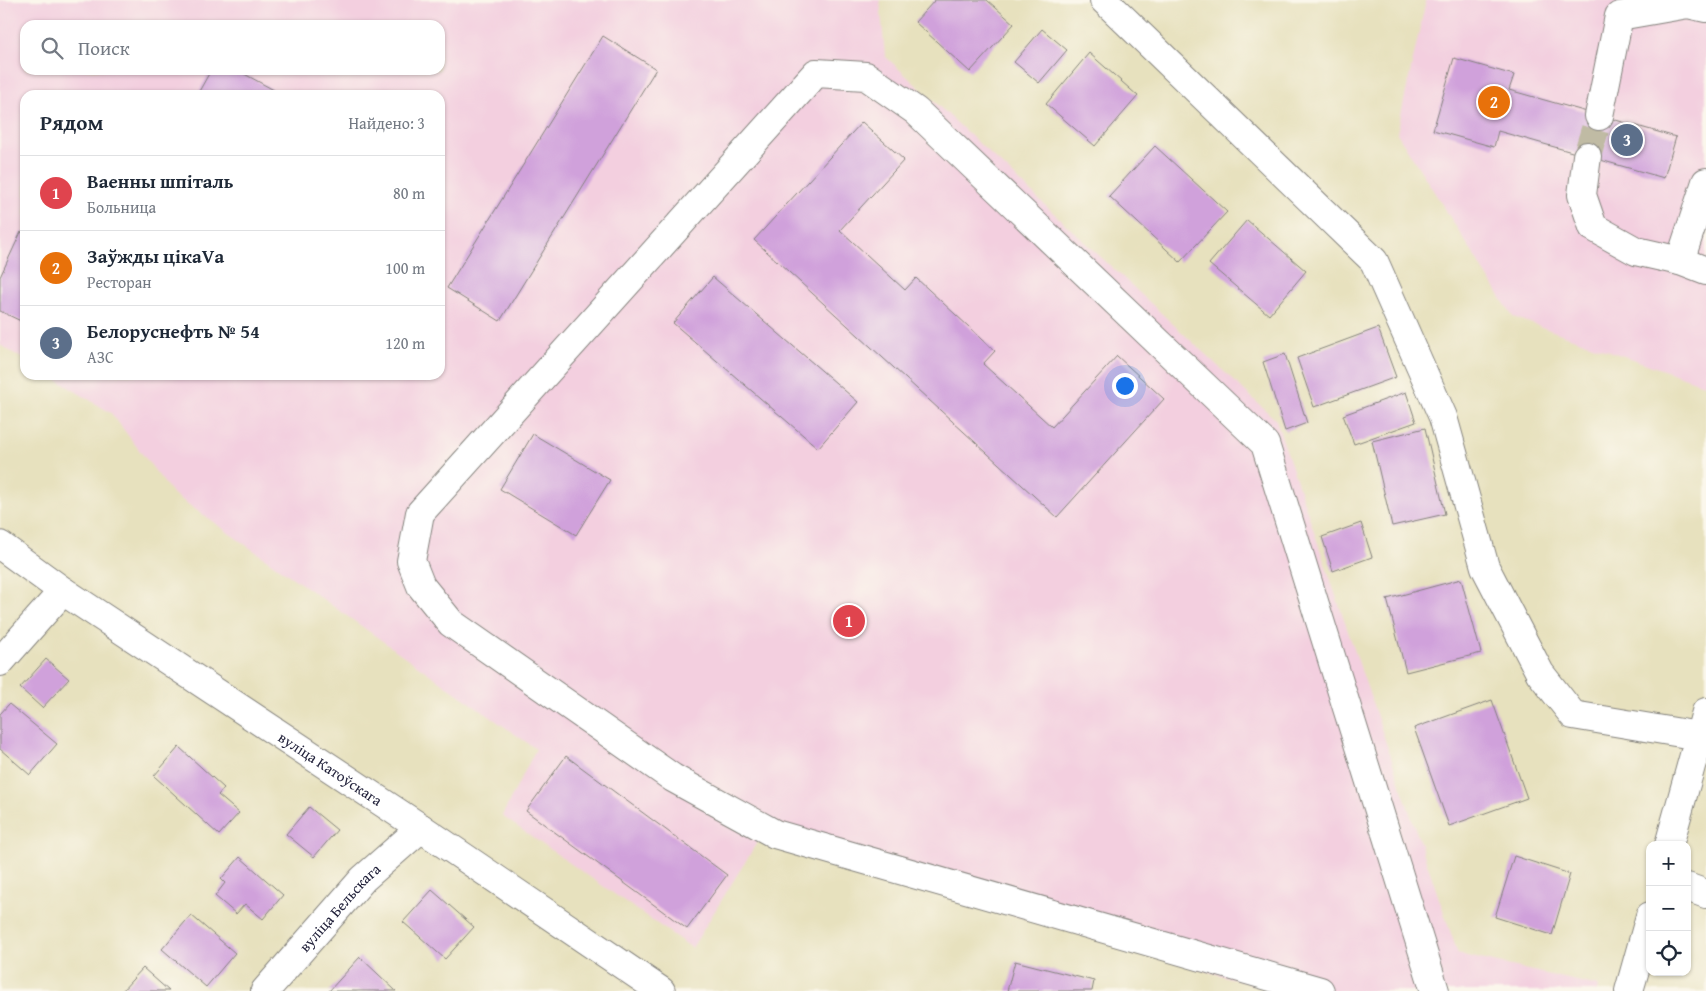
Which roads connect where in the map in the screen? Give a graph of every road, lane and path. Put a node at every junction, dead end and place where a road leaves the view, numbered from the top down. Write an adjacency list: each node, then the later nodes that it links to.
1 (1104, 0): 11 (street)
2 (1706, 8): 3 (street)
3 (1599, 116)
4 (1587, 156): 6 (street)
5 (1706, 182): 6 (street)
6 (1680, 261): 7 (street)
7 (1706, 270)
8 (0, 545): 9 (street, вуліца Катоўскага)
9 (64, 591): 10 (street); 12 (street, вуліца Катоўскага)
10 (0, 662)
11 (1702, 724): 13 (street)
12 (421, 828): 17 (street, вуліца Бельскага); 18 (street, вуліца Катоўскага)
13 (1670, 841)
14 (1691, 888): 15 (street)
15 (1706, 894)
16 (1646, 930): 21 (street)
17 (265, 991)
18 (661, 991)
19 (1320, 991): 20 (street)
20 (1435, 991)
21 (1629, 991)

